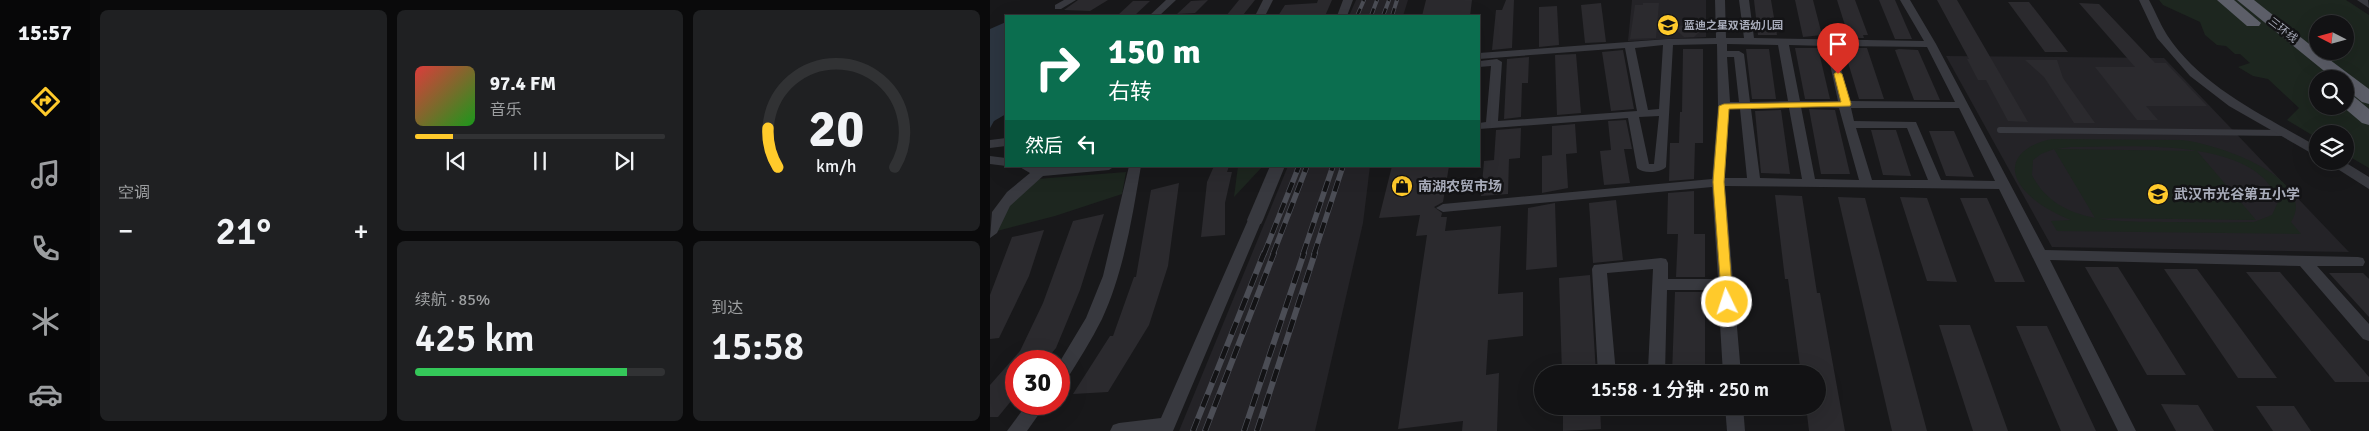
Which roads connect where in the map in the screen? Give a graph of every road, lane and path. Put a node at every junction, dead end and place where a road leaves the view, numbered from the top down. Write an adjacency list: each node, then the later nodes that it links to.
1 (1070, 0): 13 (street)
2 (1171, 0): 14 (street)
3 (1268, 0): 15 (street)
4 (1348, 0): 16 (street)
5 (1720, 0): 23 (street)
6 (1744, 0): 18 (street)
7 (1905, 0): 21 (street)
8 (2144, 0): 43 (street)
9 (2224, 0): 26 (highway, 三环线)
10 (2245, 0): 27 (highway, 三环线)
11 (2362, 0): 12 (street)
12 (2369, 5)
13 (1058, 8)
14 (1155, 15)
15 (1260, 15)
16 (1342, 15)
17 (1668, 42): 22 (street); 23 (street); 36 (street)
18 (1749, 42): 19 (street); 23 (street)
19 (1783, 42): 20 (street); 31 (street)
20 (1830, 43): 21 (street); 32 (street)
21 (1931, 44): 33 (street)
22 (1629, 45): 24 (street); 37 (street)
23 (1722, 48): 30 (street); 34 (street)
24 (1480, 56)
25 (1480, 64): 40 (street)
26 (2309, 70)
27 (2334, 70)
28 (2354, 86): 29 (highway, 三环线)
29 (2369, 98)
30 (1745, 104): 31 (street); 34 (street); 57 (street)
31 (1795, 104): 32 (street); 58 (street)
32 (1846, 104): 33 (street); 39 (street)
33 (1962, 105): 62 (street)
34 (1724, 106): 56 (street)
35 (2354, 106): 38 (highway)
36 (1665, 112): 37 (street); 53 (street)
37 (1638, 114): 40 (street); 53 (street)
38 (2369, 119)
39 (1850, 124): 59 (street); 60 (street)
40 (1492, 125): 41 (street)
41 (1480, 126)
42 (2000, 130): 43 (lane)
43 (2286, 134): 46 (street)
44 (1005, 142): 45 (street)
45 (990, 144)
46 (2309, 148)
47 (990, 160): 48 (street)
48 (1005, 162)
49 (1030, 167): 54 (street)
50 (1087, 167): 54 (street)
51 (1135, 167): 73 (street)
52 (1278, 167): 65 (street)
53 (1650, 168): 63 (street)
54 (1043, 169): 66 (street)
55 (2346, 170): 61 (street)
56 (1718, 182): 57 (street); 63 (street); 70 (street)
57 (1754, 182): 58 (street)
58 (1809, 182): 59 (street)
59 (1867, 183): 60 (street)
60 (1936, 183): 62 (street)
61 (2369, 184)
62 (2002, 185): 67 (street)
63 (1652, 188): 64 (street)
64 (1443, 208)
65 (1255, 220): 79 (street)
66 (990, 233)
67 (2040, 255): 68 (street); 83 (street)
68 (2304, 261): 69 (street); 72 (street)
69 (2358, 262)
70 (1726, 284): 71 (street); 76 (street)
71 (1659, 285): 74 (street); 75 (street)
72 (2369, 335)
73 (1070, 360)
74 (1606, 365)
75 (1656, 365)
76 (1731, 365)
77 (1028, 415): 80 (street)
78 (1735, 415): 82 (street)
79 (1165, 428): 81 (street)
80 (1016, 431)
81 (1119, 431)
82 (1736, 431)
83 (2127, 431)

